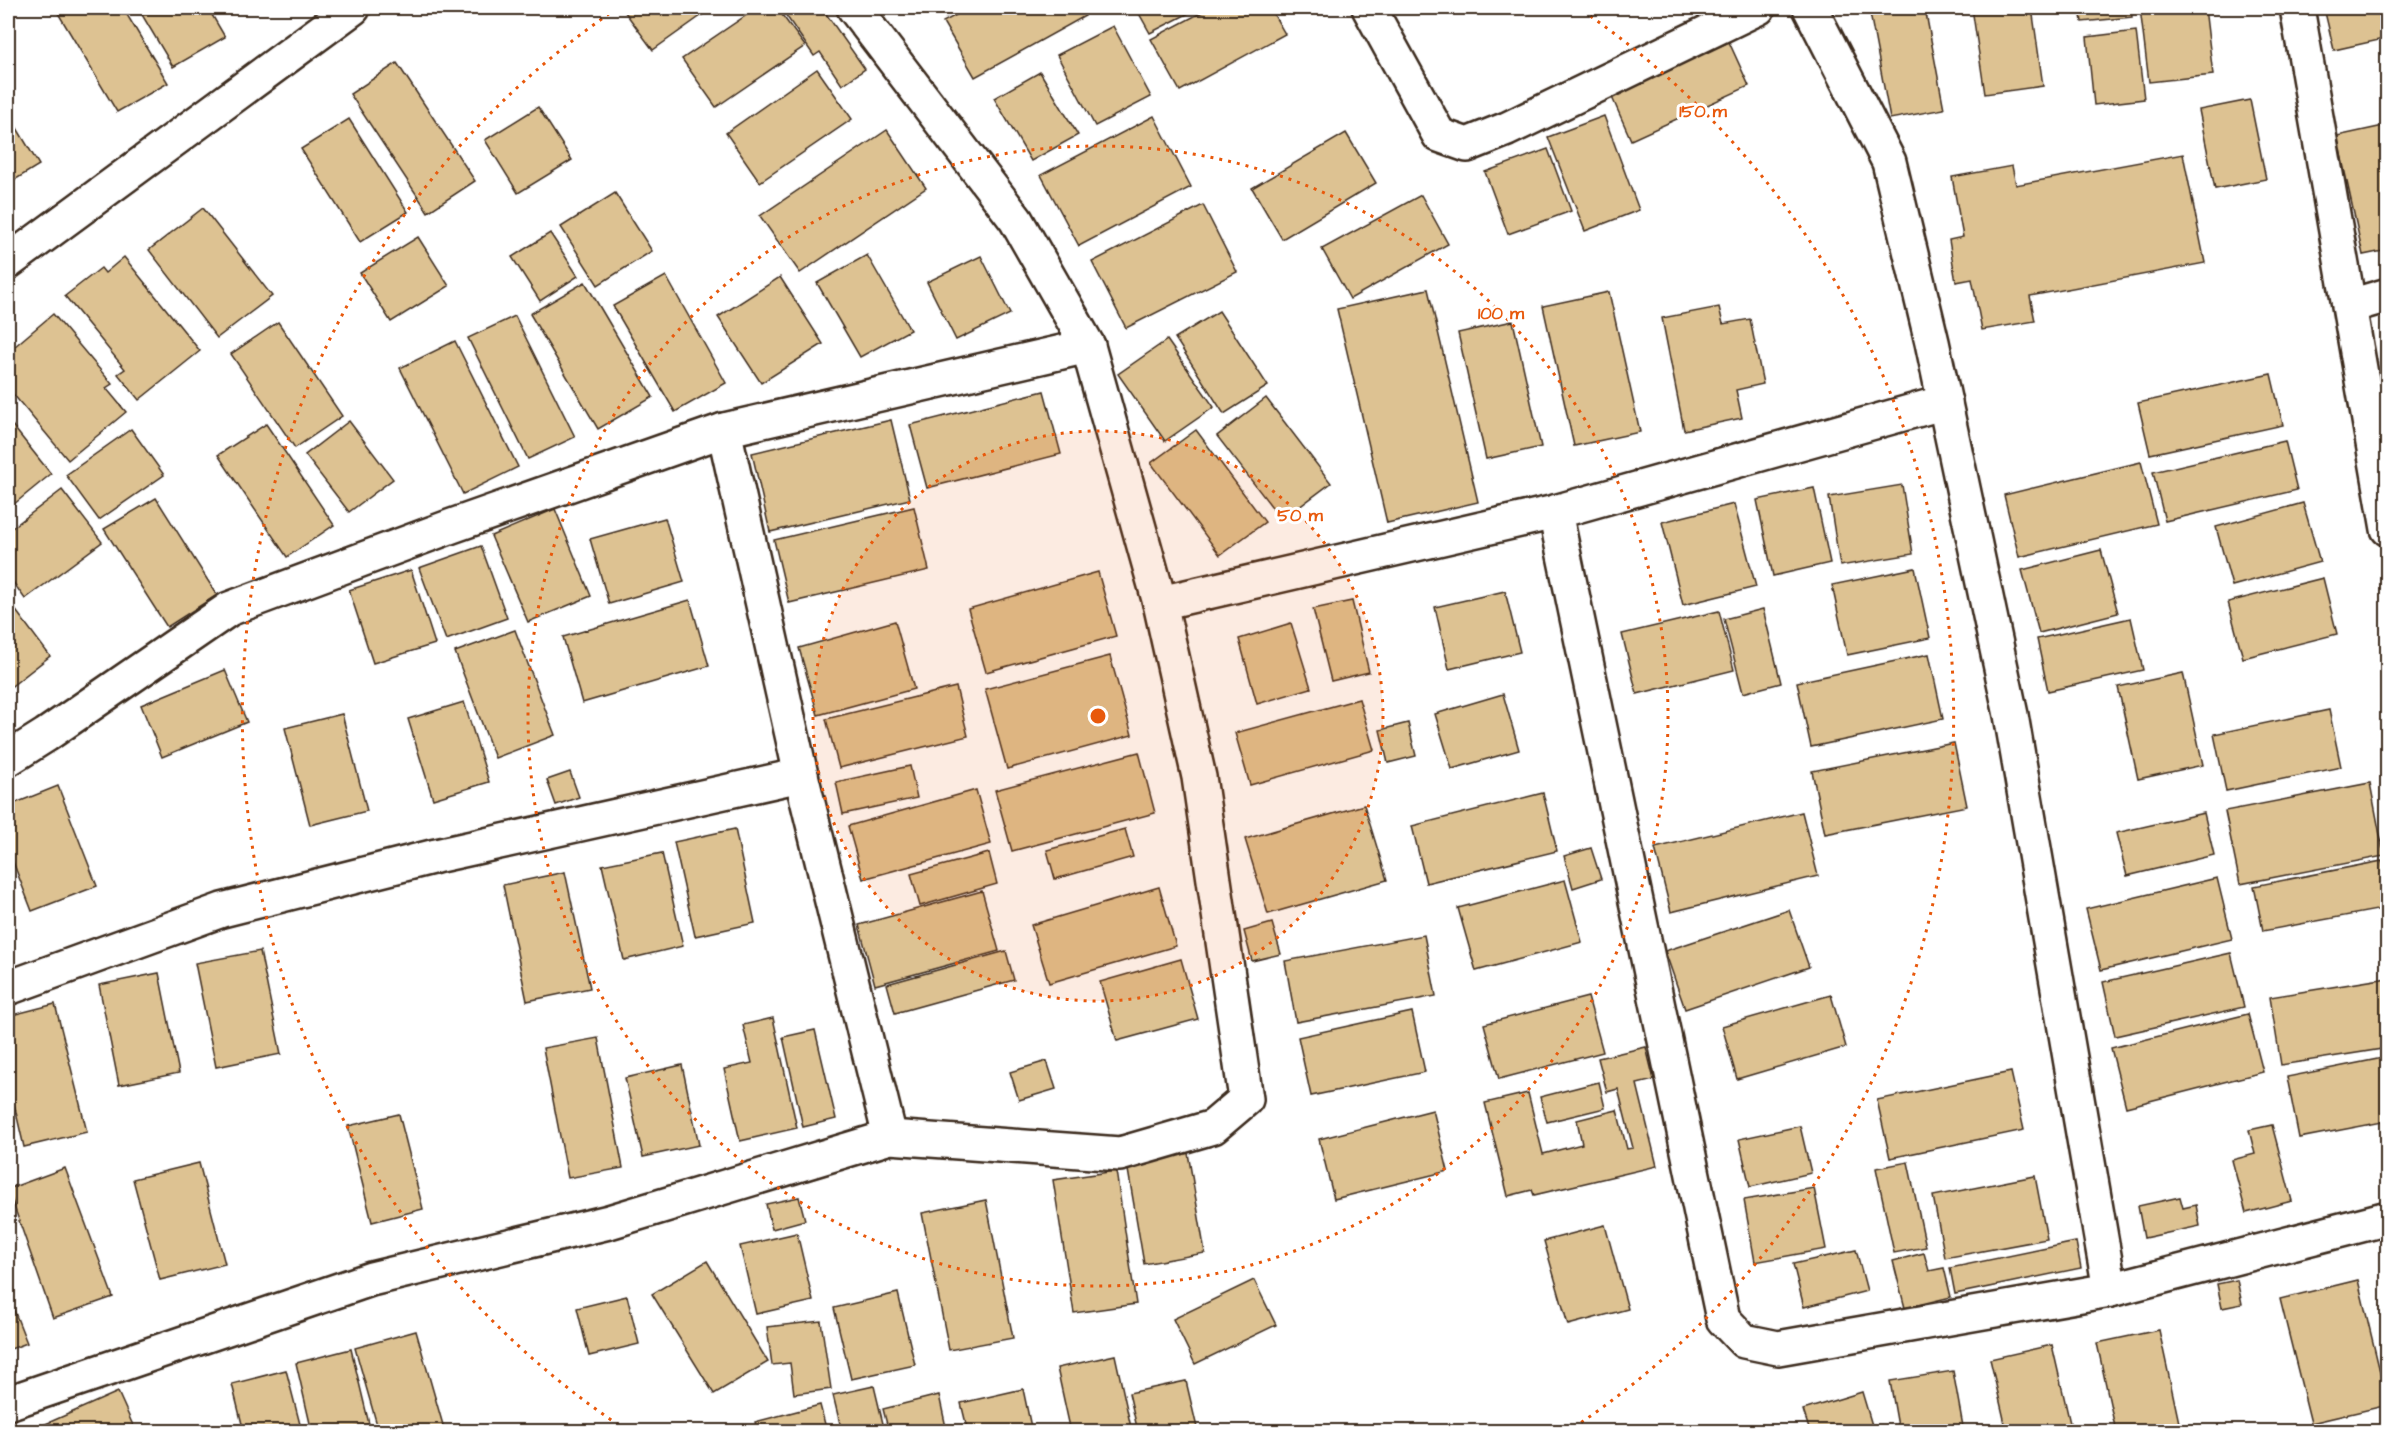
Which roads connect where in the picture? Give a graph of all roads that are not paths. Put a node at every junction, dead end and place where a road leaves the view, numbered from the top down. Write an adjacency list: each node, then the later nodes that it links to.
1 (353, 8): 7 (street)
2 (854, 8): 10 (street)
3 (1369, 8): 4 (street)
4 (1758, 8)
5 (1810, 8): 11 (street)
6 (2297, 8): 9 (street)
7 (8, 262)
8 (2388, 295): 9 (street)
9 (2350, 306): 14 (street)
10 (1088, 345): 12 (street); 15 (street)
11 (1945, 402): 13 (street); 21 (street)
12 (724, 430): 16 (street); 17 (street)
13 (1555, 512): 15 (street); 21 (street)
14 (2388, 529)
15 (1160, 603): 19 (street)
16 (8, 759)
17 (801, 775): 18 (street); 19 (street)
18 (8, 988)
19 (890, 1137): 22 (street)
20 (2388, 1218): 21 (street)
21 (2110, 1290)
22 (8, 1403)

